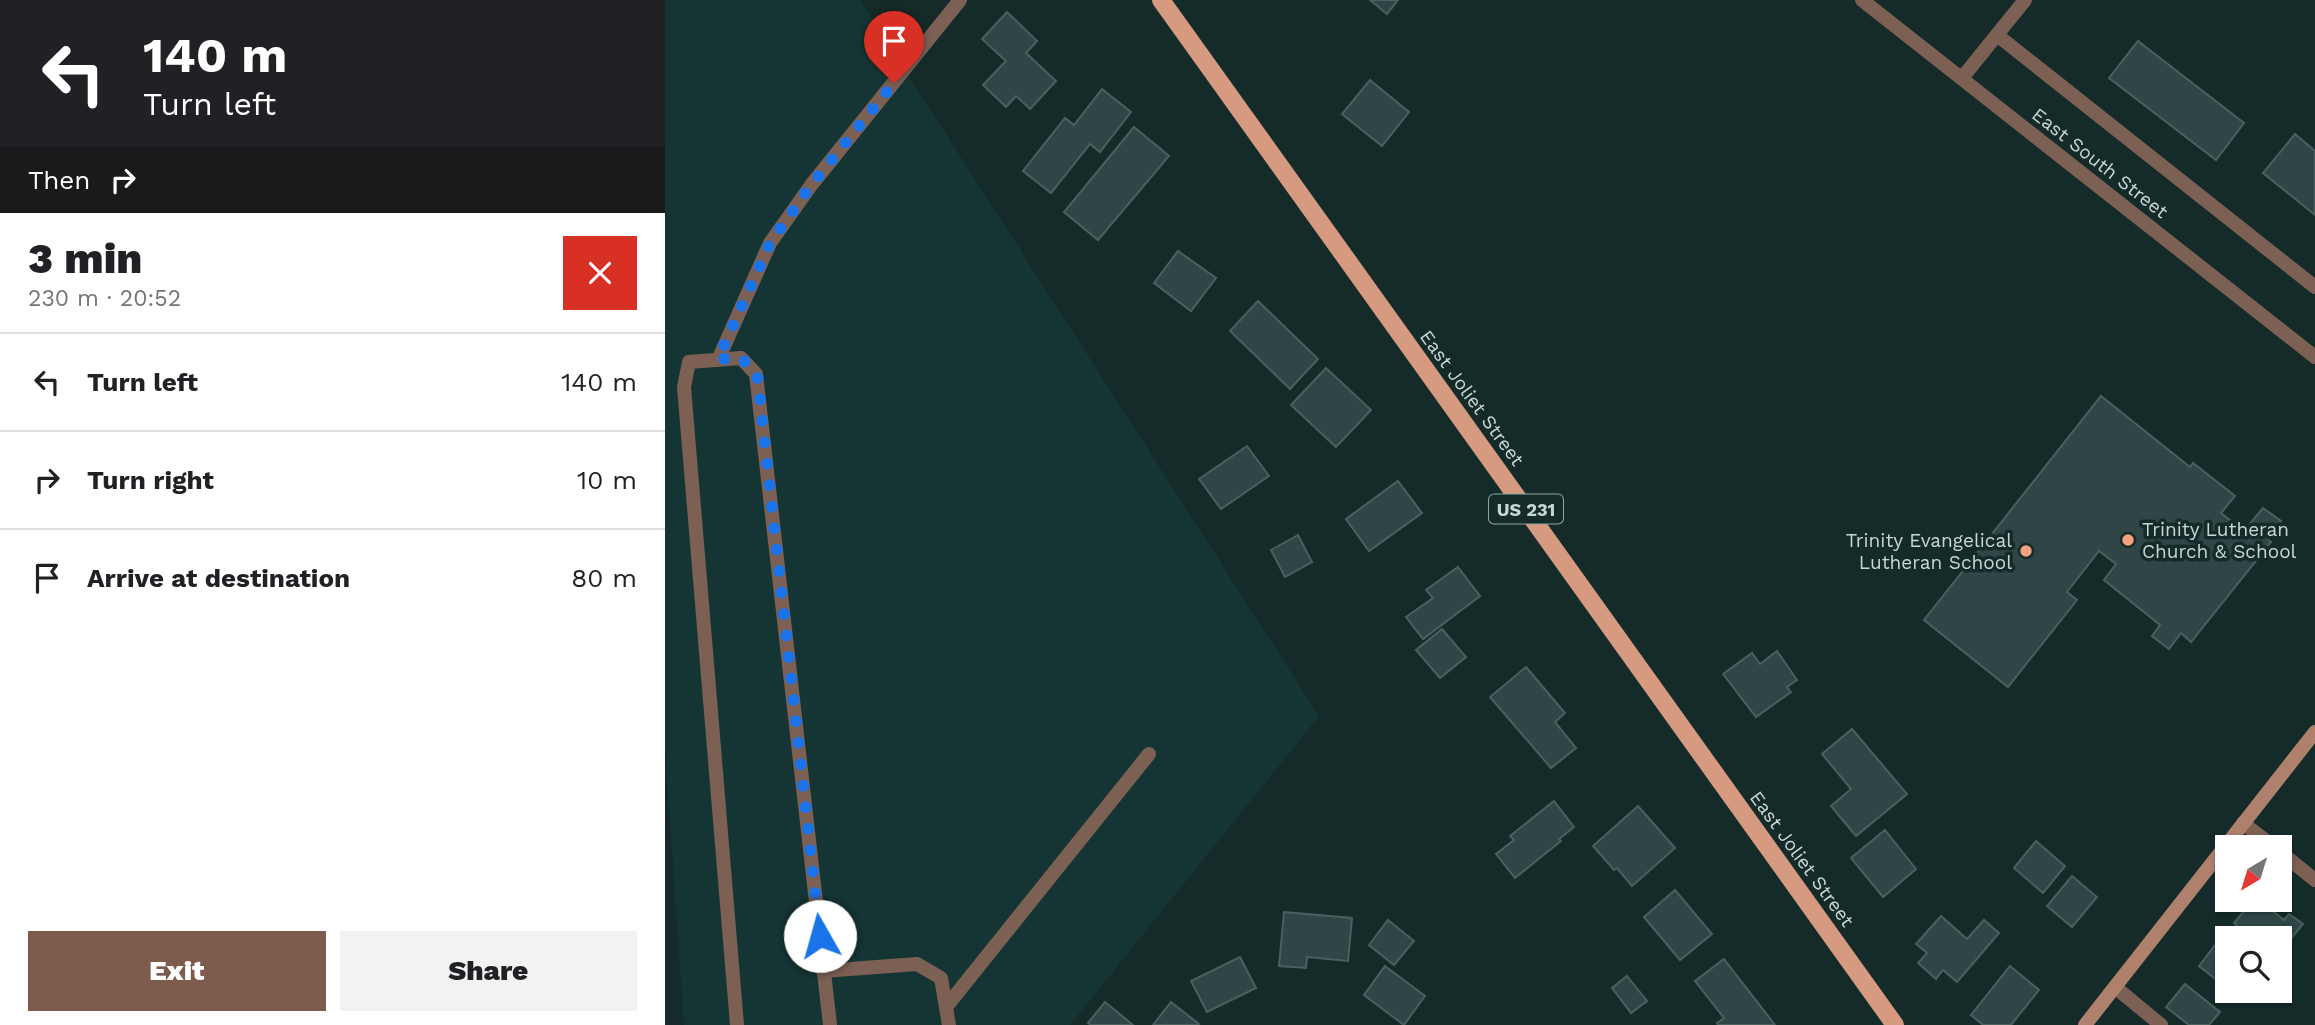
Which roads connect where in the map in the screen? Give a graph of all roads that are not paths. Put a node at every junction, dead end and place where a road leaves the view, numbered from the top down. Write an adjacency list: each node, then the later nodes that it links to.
1 (960, 0): 9 (street)
2 (1161, 0): 22 (main road, East Joliet Street / US 231)
3 (1862, 0): 6 (street, East South Street)
4 (2025, 0): 5 (street)
5 (1997, 35): 6 (street); 7 (street)
6 (1962, 78): 8 (street, East South Street)
7 (2315, 287)
8 (2315, 357)
9 (718, 359): 16 (street); 19 (street)
10 (2315, 732): 12 (main road)
11 (1149, 754): 18 (street)
12 (2243, 823): 13 (street); 17 (main road)
13 (2258, 835)
14 (2293, 862): 15 (street)
15 (2315, 880)
16 (824, 971): 18 (street); 20 (street)
17 (2115, 987): 23 (main road); 24 (street)
18 (946, 1007): 21 (street)
19 (737, 1025)
20 (830, 1025)
21 (949, 1025)
22 (1895, 1025)
23 (2085, 1025)
24 (2161, 1025)

